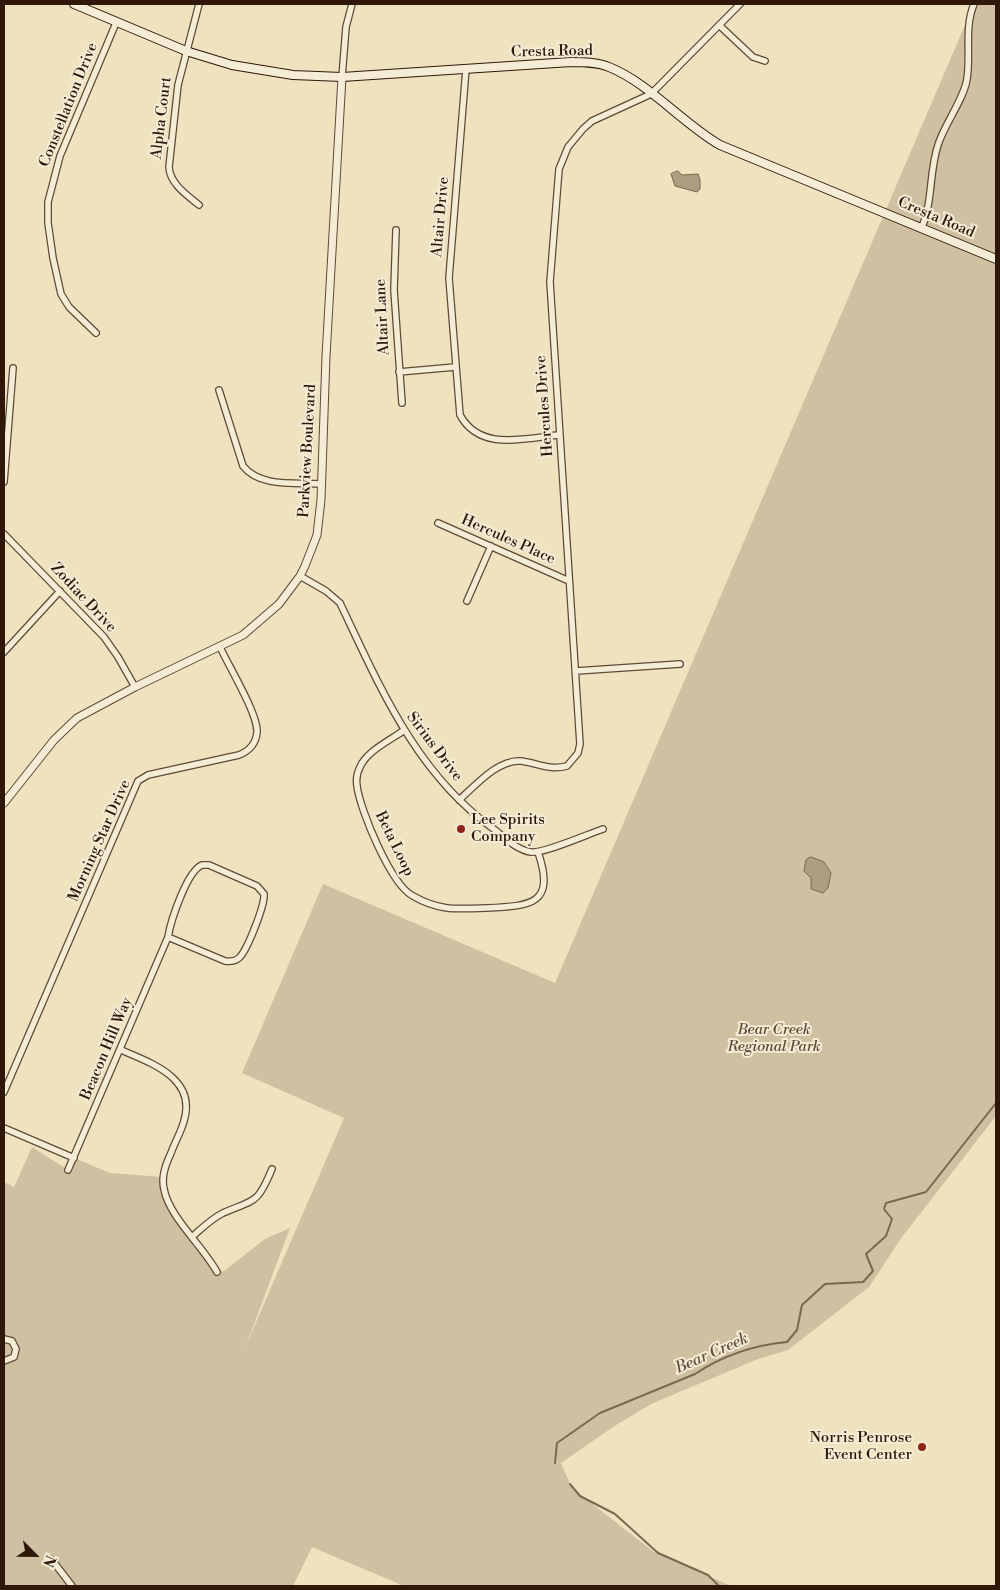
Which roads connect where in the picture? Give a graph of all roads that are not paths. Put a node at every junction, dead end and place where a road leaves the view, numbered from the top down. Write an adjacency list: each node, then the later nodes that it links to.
1 (74, 4): 6 (main road, Cresta Road)
2 (199, 4): 8 (street)
3 (352, 4): 11 (street, Parkview Boulevard)
4 (740, 4): 7 (street, Hercules Drive)
5 (974, 4): 14 (street)
6 (116, 23): 8 (main road, Cresta Road); 17 (street, Constellation Drive)
7 (719, 25): 9 (street); 12 (street, Hercules Drive)
8 (186, 51): 11 (main road, Cresta Road); 13 (street, Alpha Court)
9 (765, 61)
10 (466, 69): 11 (main road, Cresta Road); 12 (main road, Cresta Road); 18 (street, Altair Drive)
11 (342, 77): 25 (street, Parkview Boulevard)
12 (651, 94): 14 (main road, Cresta Road); 23 (street, Hercules Drive)
13 (199, 206)
14 (922, 227): 16 (main road, Cresta Road)
15 (396, 230): 20 (street, Altair Lane)
16 (996, 259)
17 (96, 333)
18 (455, 367): 20 (street); 23 (street, Altair Drive)
19 (13, 368): 24 (street)
20 (399, 372): 22 (street, Altair Lane)
21 (219, 390): 25 (street)
22 (402, 403)
23 (559, 435): 30 (street, Hercules Drive)
24 (4, 482)
25 (322, 484): 29 (street, Parkview Boulevard)
26 (438, 523): 28 (street, Hercules Place)
27 (4, 534): 31 (street, Zodiac Drive)
28 (491, 546): 30 (street, Hercules Place); 32 (street)
29 (300, 576): 33 (street, Parkview Boulevard); 38 (street, Sirius Drive)
30 (569, 581): 36 (street, Hercules Drive)
31 (60, 591): 34 (street); 37 (street, Zodiac Drive)
32 (467, 601)
33 (220, 647): 37 (street, Parkview Boulevard); 45 (street, Morning Star Drive)
34 (4, 652)
35 (680, 664): 36 (street)
36 (576, 671): 39 (street, Hercules Drive)
37 (135, 687): 40 (street, Parkview Boulevard)
38 (403, 731): 39 (street, Sirius Drive); 42 (street, Beta Loop)
39 (459, 800): 42 (street, Sirius Drive)
40 (4, 803)
41 (603, 829): 42 (street)
42 (538, 852)
43 (168, 937): 43 (street, Beacon Hill Way); 44 (street, Beacon Hill Way)
44 (121, 1050): 47 (street, Beacon Hill Way); 50 (street)
45 (4, 1092)
46 (4, 1128): 47 (street)
47 (74, 1158): 48 (street, Beacon Hill Way)
48 (68, 1170)
49 (272, 1170): 50 (street)
50 (192, 1237): 51 (street)
51 (217, 1272)
52 (4, 1339): 53 (street)
53 (4, 1361)
54 (52, 1560): 55 (street)
55 (72, 1586)

